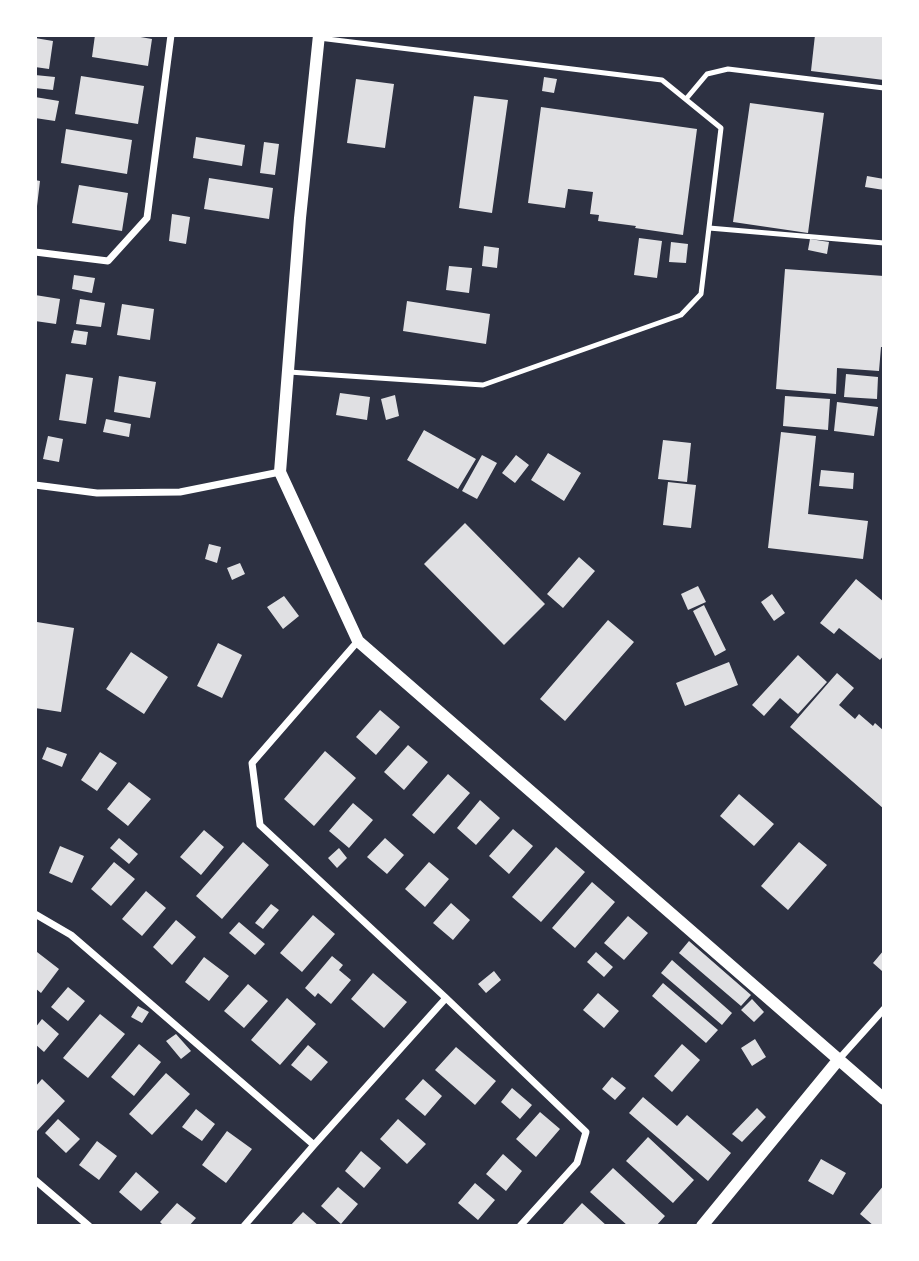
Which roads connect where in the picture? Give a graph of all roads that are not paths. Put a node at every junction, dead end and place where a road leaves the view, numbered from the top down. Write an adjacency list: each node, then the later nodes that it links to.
1 (171, 35): 7 (street)
2 (319, 37): 4 (lane); 8 (street)
3 (884, 88): 4 (lane)
4 (686, 99): 5 (lane)
5 (709, 228): 6 (lane); 8 (lane)
6 (884, 243)
7 (35, 252)
8 (289, 372): 9 (street)
9 (280, 472): 10 (street); 11 (street)
10 (35, 485)
11 (358, 640): 13 (street); 15 (street)
12 (35, 914): 17 (street)
13 (446, 998): 17 (street); 21 (street)
14 (884, 1009): 15 (street)
15 (839, 1059): 16 (street); 22 (street)
16 (884, 1099)
17 (313, 1145): 20 (street)
18 (35, 1180): 19 (street)
19 (89, 1226)
20 (244, 1226)
21 (520, 1226)
22 (702, 1226)

